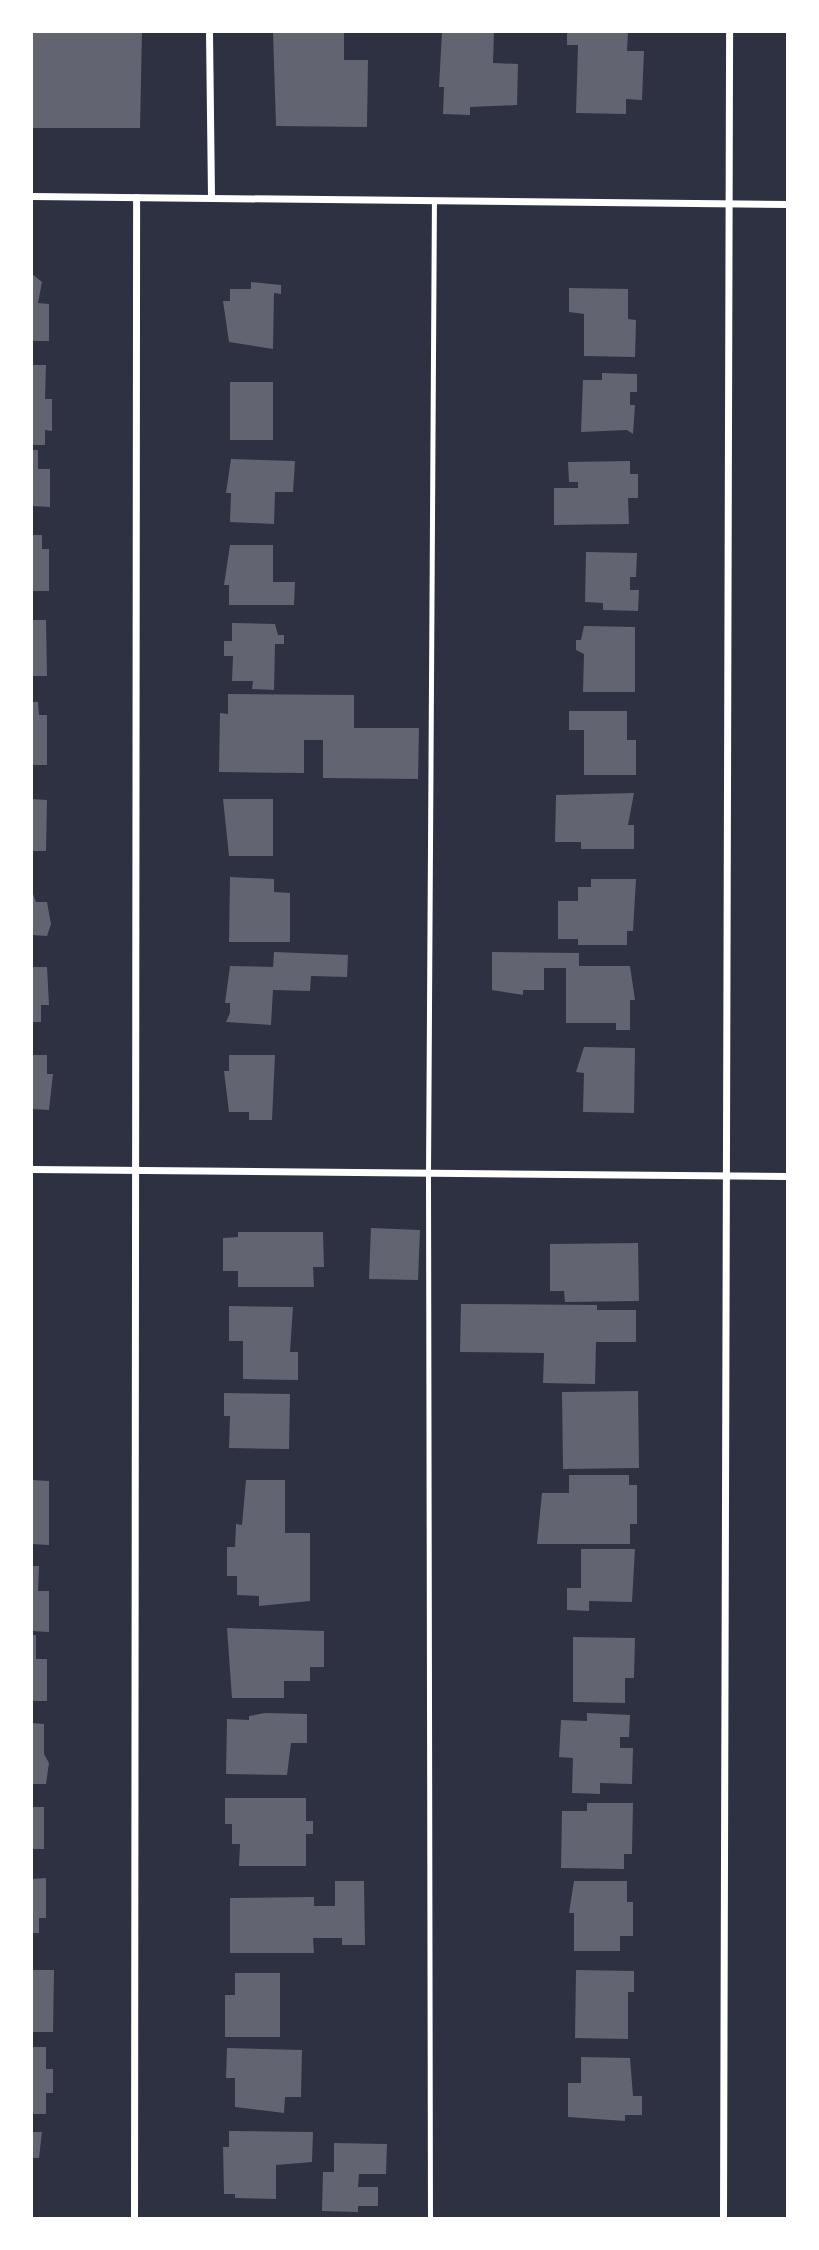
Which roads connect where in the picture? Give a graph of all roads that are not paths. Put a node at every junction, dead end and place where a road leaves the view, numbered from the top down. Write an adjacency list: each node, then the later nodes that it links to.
1 (209, 32): 5 (street)
2 (729, 32): 7 (street)
3 (32, 196): 4 (street)
4 (136, 197): 5 (street); 10 (street)
5 (211, 198): 6 (street)
6 (434, 200): 7 (street); 11 (lane)
7 (728, 203): 8 (street); 12 (street)
8 (788, 204)
9 (32, 1169): 10 (street)
10 (137, 1171): 11 (street); 14 (street)
11 (428, 1174): 12 (street); 15 (lane)
12 (723, 1176): 13 (street); 16 (street)
13 (788, 1176)
14 (134, 2218)
15 (430, 2218)
16 (723, 2218)

